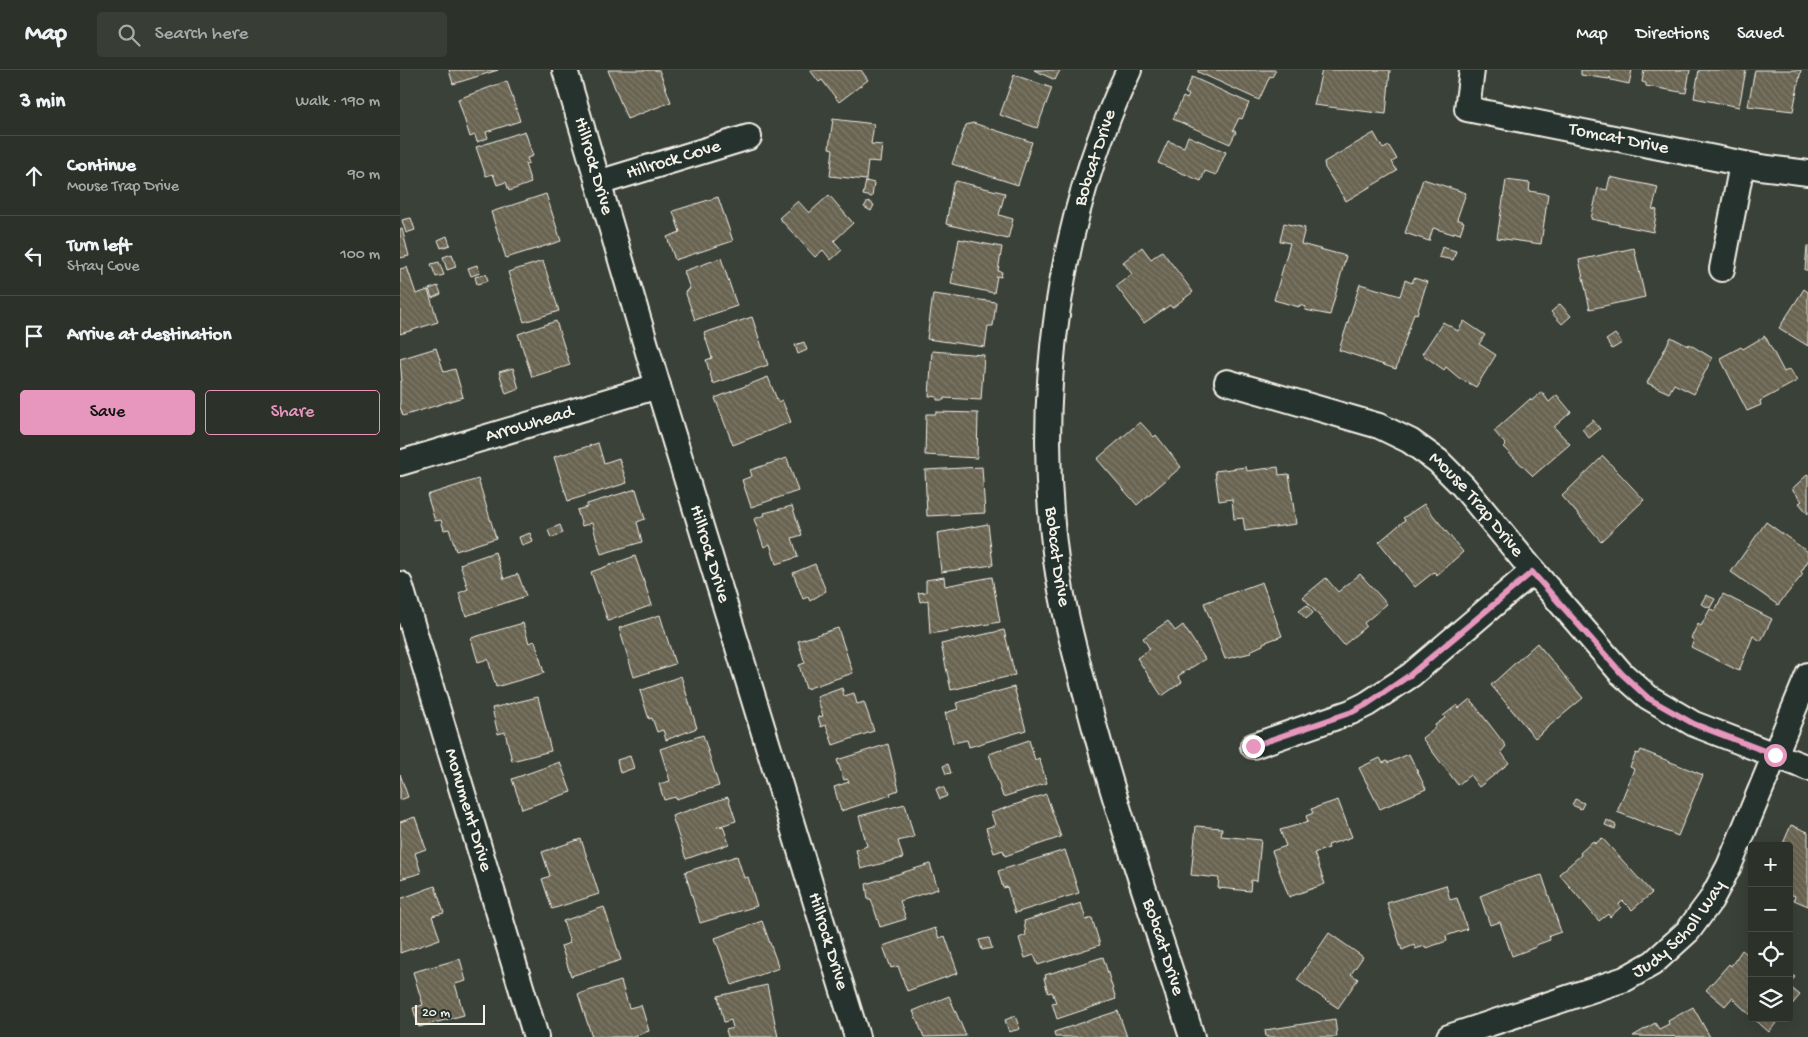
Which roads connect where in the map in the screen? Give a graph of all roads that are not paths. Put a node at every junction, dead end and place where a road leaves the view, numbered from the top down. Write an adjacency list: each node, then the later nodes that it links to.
1 (565, 70): 7 (street, Hillrock Drive)
2 (1129, 70): 20 (street, Bobcat Drive)
3 (1472, 70): 5 (street, Tomcat Drive)
4 (749, 137): 7 (street, Hillrock Cove)
5 (1742, 164): 6 (street, Tomcat Drive); 8 (street)
6 (1808, 173)
7 (598, 183): 10 (street, Hillrock Drive)
8 (1722, 269)
9 (1227, 382): 12 (street, Mouse Trap Drive)
10 (658, 386): 11 (street, Arrowhead); 19 (street, Hillrock Drive)
11 (400, 464)
12 (1532, 572): 15 (street); 16 (street, Mouse Trap Drive)
13 (400, 584): 18 (street, Monument Drive)
14 (1808, 675): 16 (street, Judy Scholl Way)
15 (1253, 746)
16 (1775, 755): 17 (street, Mouse Trap Drive); 21 (street, Judy Scholl Way)
17 (1808, 768)
18 (536, 1037)
19 (856, 1037)
20 (1192, 1037)
21 (1449, 1037)

